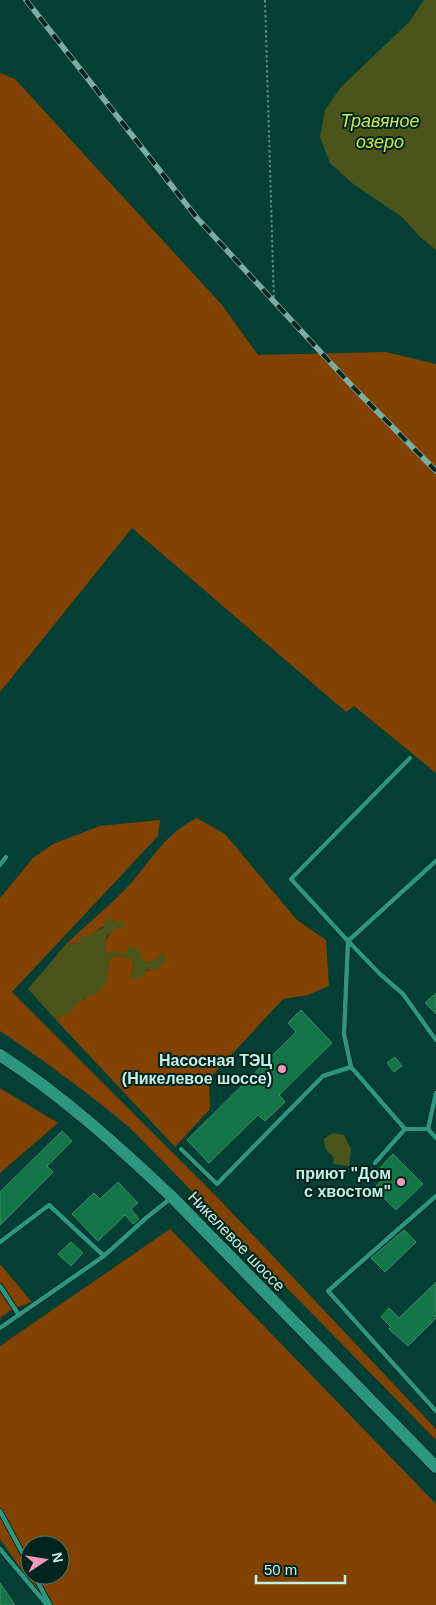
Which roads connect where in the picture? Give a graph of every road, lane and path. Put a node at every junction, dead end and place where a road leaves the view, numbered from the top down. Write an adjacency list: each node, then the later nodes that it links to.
1 (265, 0): 2 (path)
2 (274, 302)
3 (410, 758): 7 (lane)
4 (6, 857): 6 (lane)
5 (436, 860): 7 (lane)
6 (0, 864)
7 (348, 941): 8 (lane); 10 (lane)
8 (436, 1040)
9 (0, 1055): 18 (main road, Никелевое шоссе)
10 (351, 1067): 12 (lane); 15 (lane)
11 (436, 1093): 13 (lane)
12 (405, 1129): 13 (lane); 16 (lane)
13 (428, 1129): 14 (lane)
14 (436, 1138)
15 (181, 1149)
16 (375, 1163)
17 (436, 1196): 24 (lane)
18 (172, 1197): 20 (lane); 25 (main road, Никелевое шоссе)
19 (0, 1242): 20 (lane)
20 (104, 1256): 22 (lane)
21 (0, 1286): 22 (lane)
22 (19, 1315): 23 (lane)
23 (0, 1328)
24 (436, 1411)
25 (436, 1467)
26 (0, 1511): 27 (lane)
27 (20, 1548)
28 (0, 1549): 30 (lane)
29 (39, 1585): 30 (lane)
30 (49, 1605)

